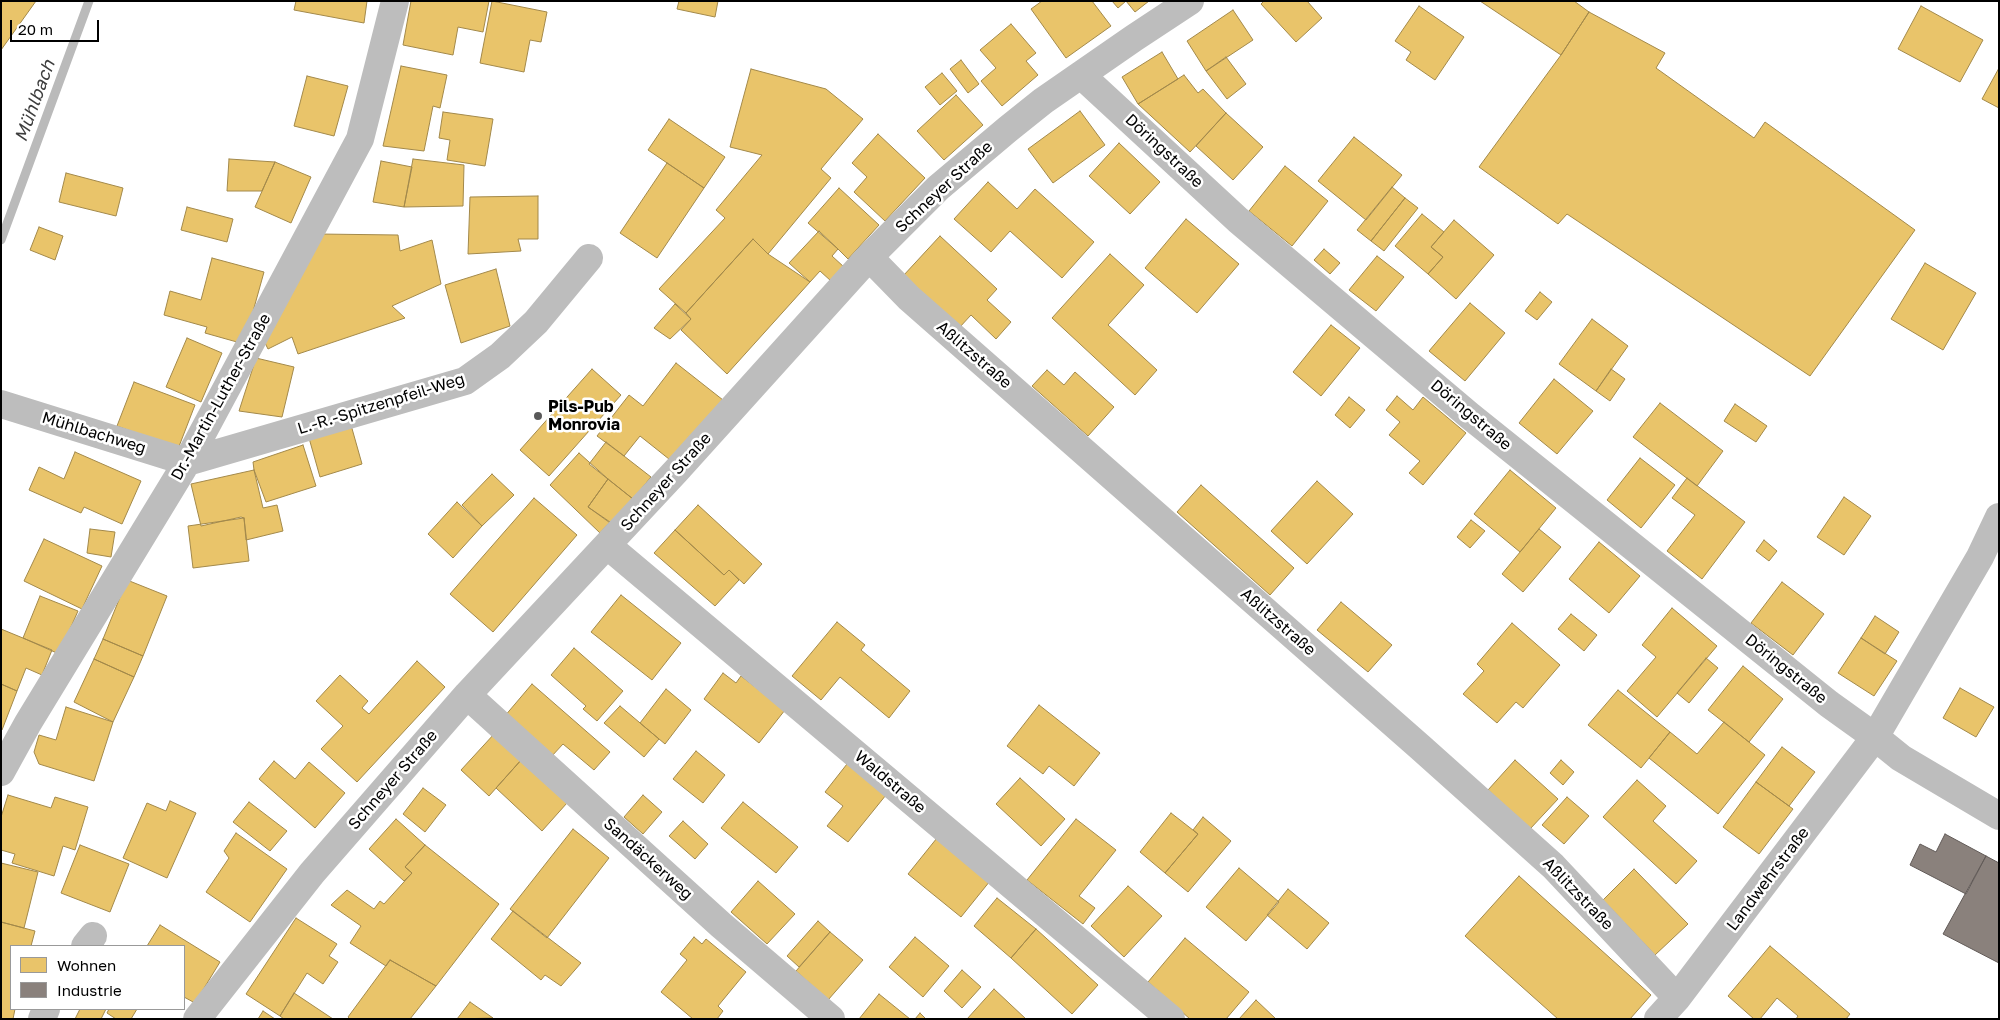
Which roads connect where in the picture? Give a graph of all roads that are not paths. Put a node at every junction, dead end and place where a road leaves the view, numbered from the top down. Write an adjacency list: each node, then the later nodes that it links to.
1 (395, 1): 7 (street, Dr.-Martin-Luther-Straße)
2 (1190, 1): 3 (street, Schneyer Straße)
3 (1081, 75): 4 (street, Schneyer Straße); 11 (street, Döringstraße)
4 (869, 257): 9 (street, Schneyer Straße); 14 (street, Aßlitzstraße)
5 (589, 258): 7 (street, L.-R.-Spitzenpfeil-Weg)
6 (1, 404): 7 (street, Mühlbachweg)
7 (187, 462): 12 (street, Dr.-Martin-Luther-Straße)
8 (1999, 517): 11 (street, Landwehrstraße)
9 (608, 546): 10 (street, Schneyer Straße); 17 (street, Waldstraße)
10 (467, 695): 15 (street, Schneyer Straße); 16 (street, Sandäckerweg)
11 (1876, 737): 13 (street); 14 (street, Landwehrstraße)
12 (1, 772)
13 (1999, 816)
14 (1677, 998): 18 (street, Landwehrstraße)
15 (197, 1019)
16 (831, 1019)
17 (1171, 1019)
18 (1658, 1019)

